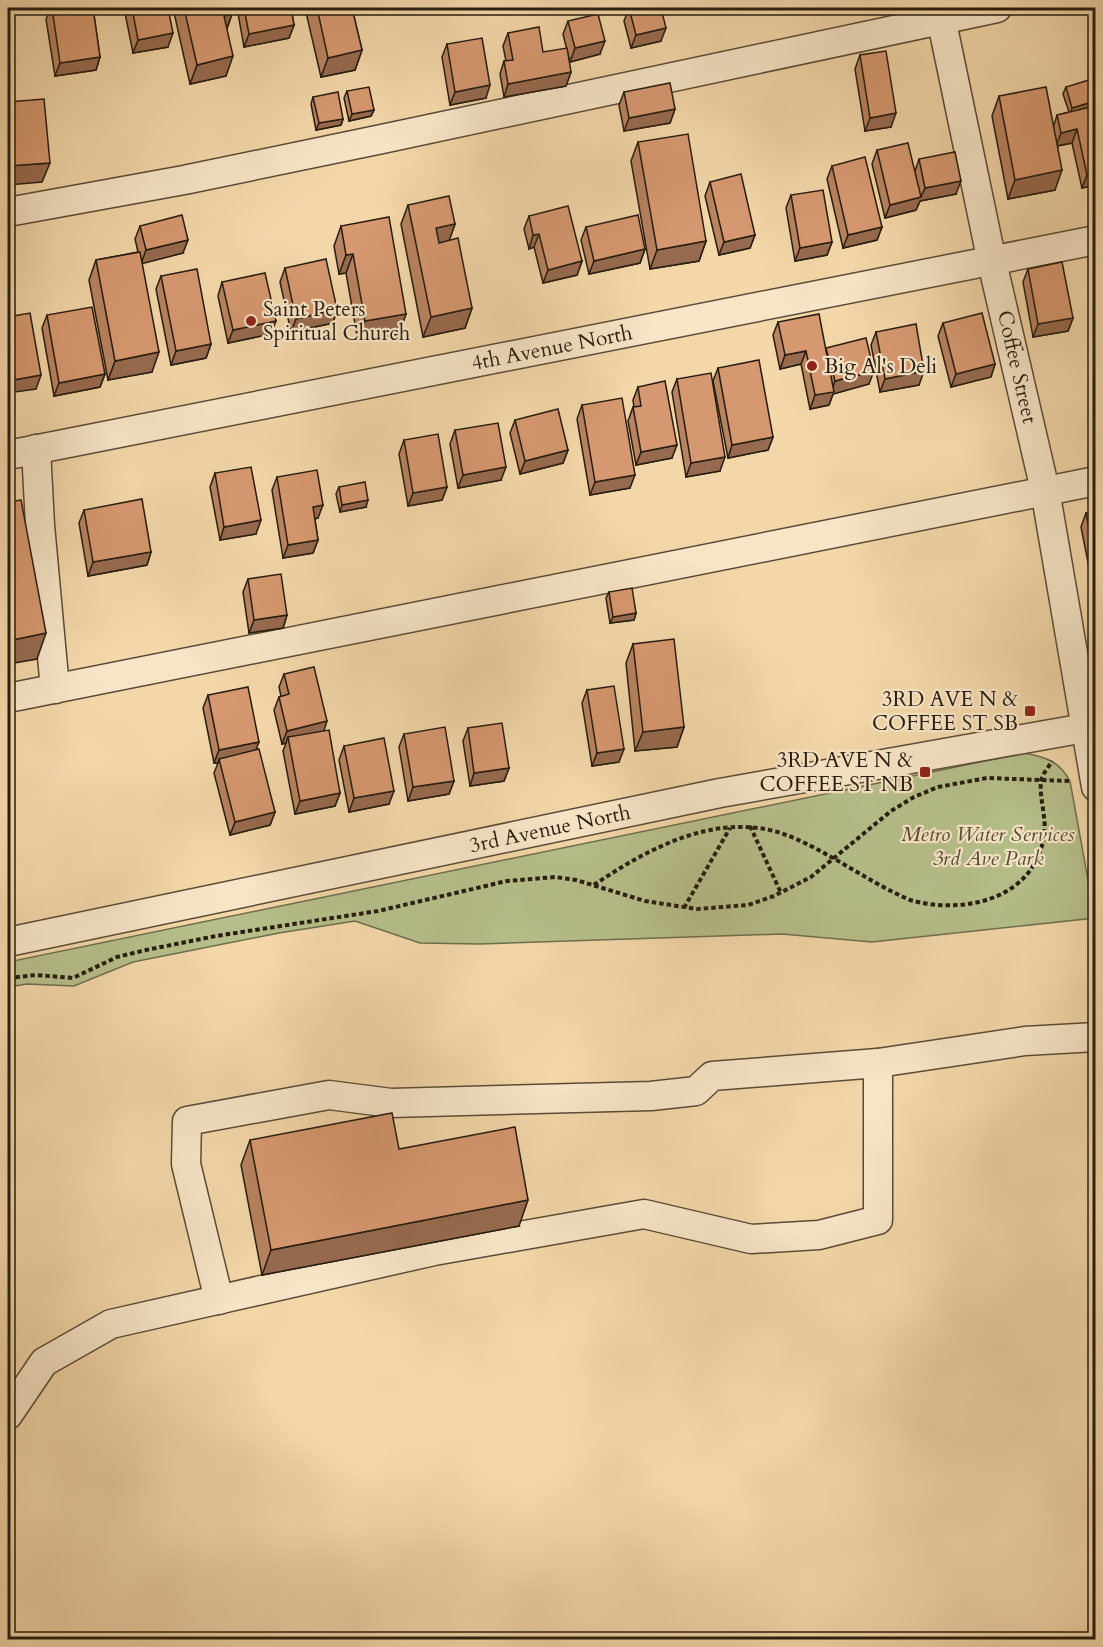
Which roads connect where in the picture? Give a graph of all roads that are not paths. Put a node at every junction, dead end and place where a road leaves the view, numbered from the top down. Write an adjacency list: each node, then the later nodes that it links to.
1 (996, 8): 2 (street)
2 (940, 14): 3 (street); 5 (street, Coffee Street)
3 (8, 212)
4 (1095, 240): 5 (street, 4th Avenue North)
5 (992, 262): 6 (street, 4th Avenue North); 9 (street, Coffee Street)
6 (36, 449): 7 (street, 4th Avenue North); 10 (street)
7 (8, 455)
8 (1095, 481): 9 (street)
9 (1045, 490): 10 (street); 12 (street, Coffee Street)
10 (55, 689): 11 (street)
11 (8, 698)
12 (1090, 728): 13 (street, Coffee Street); 14 (street, 3rd Avenue North)
13 (1094, 782)
14 (8, 942)
15 (1095, 1037): 16 (street)
16 (878, 1063): 17 (street); 17 (street)
17 (219, 1300): 18 (street)
18 (8, 1415)

